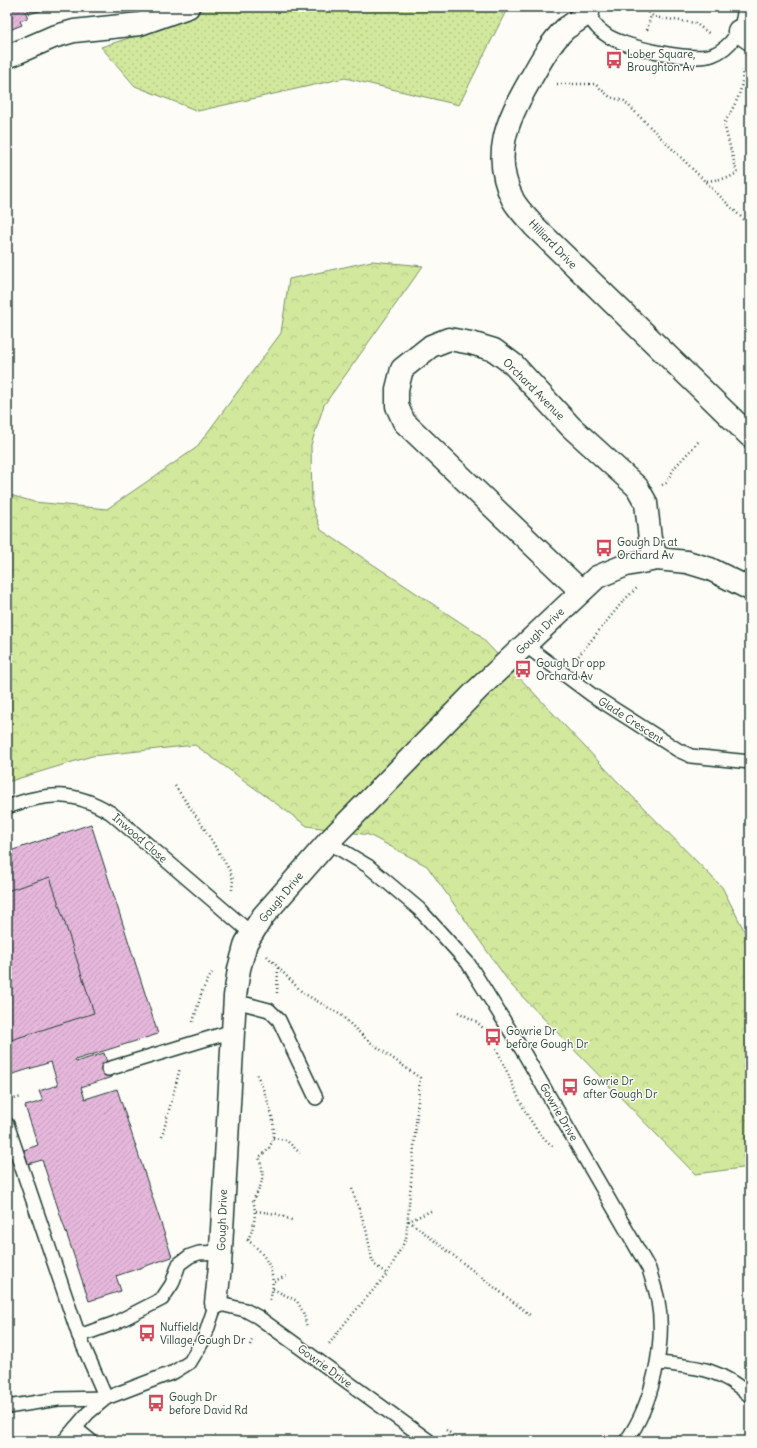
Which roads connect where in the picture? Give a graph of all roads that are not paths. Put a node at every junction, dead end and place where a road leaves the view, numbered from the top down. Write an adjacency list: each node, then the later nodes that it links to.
1 (188, 7): 5 (street)
2 (744, 7): 4 (lane)
3 (587, 10): 4 (lane); 6 (street, Hilliard Drive)
4 (744, 35)
5 (7, 57)
6 (750, 436)
7 (657, 559): 8 (street, Gough Drive); 9 (street, Gough Drive); 9 (street, Orchard Avenue)
8 (750, 589)
9 (581, 591): 10 (street, Gough Drive)
10 (525, 645): 11 (lane, Glade Crescent); 13 (street, Gough Drive)
11 (750, 762)
12 (7, 807): 14 (lane, Inwood Close)
13 (328, 842): 14 (street, Gough Drive); 23 (lane, Gowrie Drive)
14 (252, 934): 15 (street, Gough Drive)
15 (235, 1001): 16 (street, Gough Drive); 18 (lane)
16 (233, 1031): 17 (lane); 20 (street, Gough Drive)
17 (108, 1069)
18 (316, 1098)
19 (7, 1124): 22 (lane)
20 (221, 1252): 21 (street, Gough Drive); 22 (lane)
21 (216, 1303): 25 (lane, Gough Drive); 28 (lane, Gowrie Drive)
22 (79, 1336): 25 (lane)
23 (658, 1363): 24 (lane); 31 (lane, Gowrie Drive)
24 (750, 1396)
25 (106, 1398): 26 (lane); 27 (lane, Gough Drive)
26 (7, 1408)
27 (75, 1428): 29 (lane, Gough Drive); 30 (lane)
28 (422, 1439)
29 (64, 1441)
30 (91, 1441)
31 (626, 1441)

